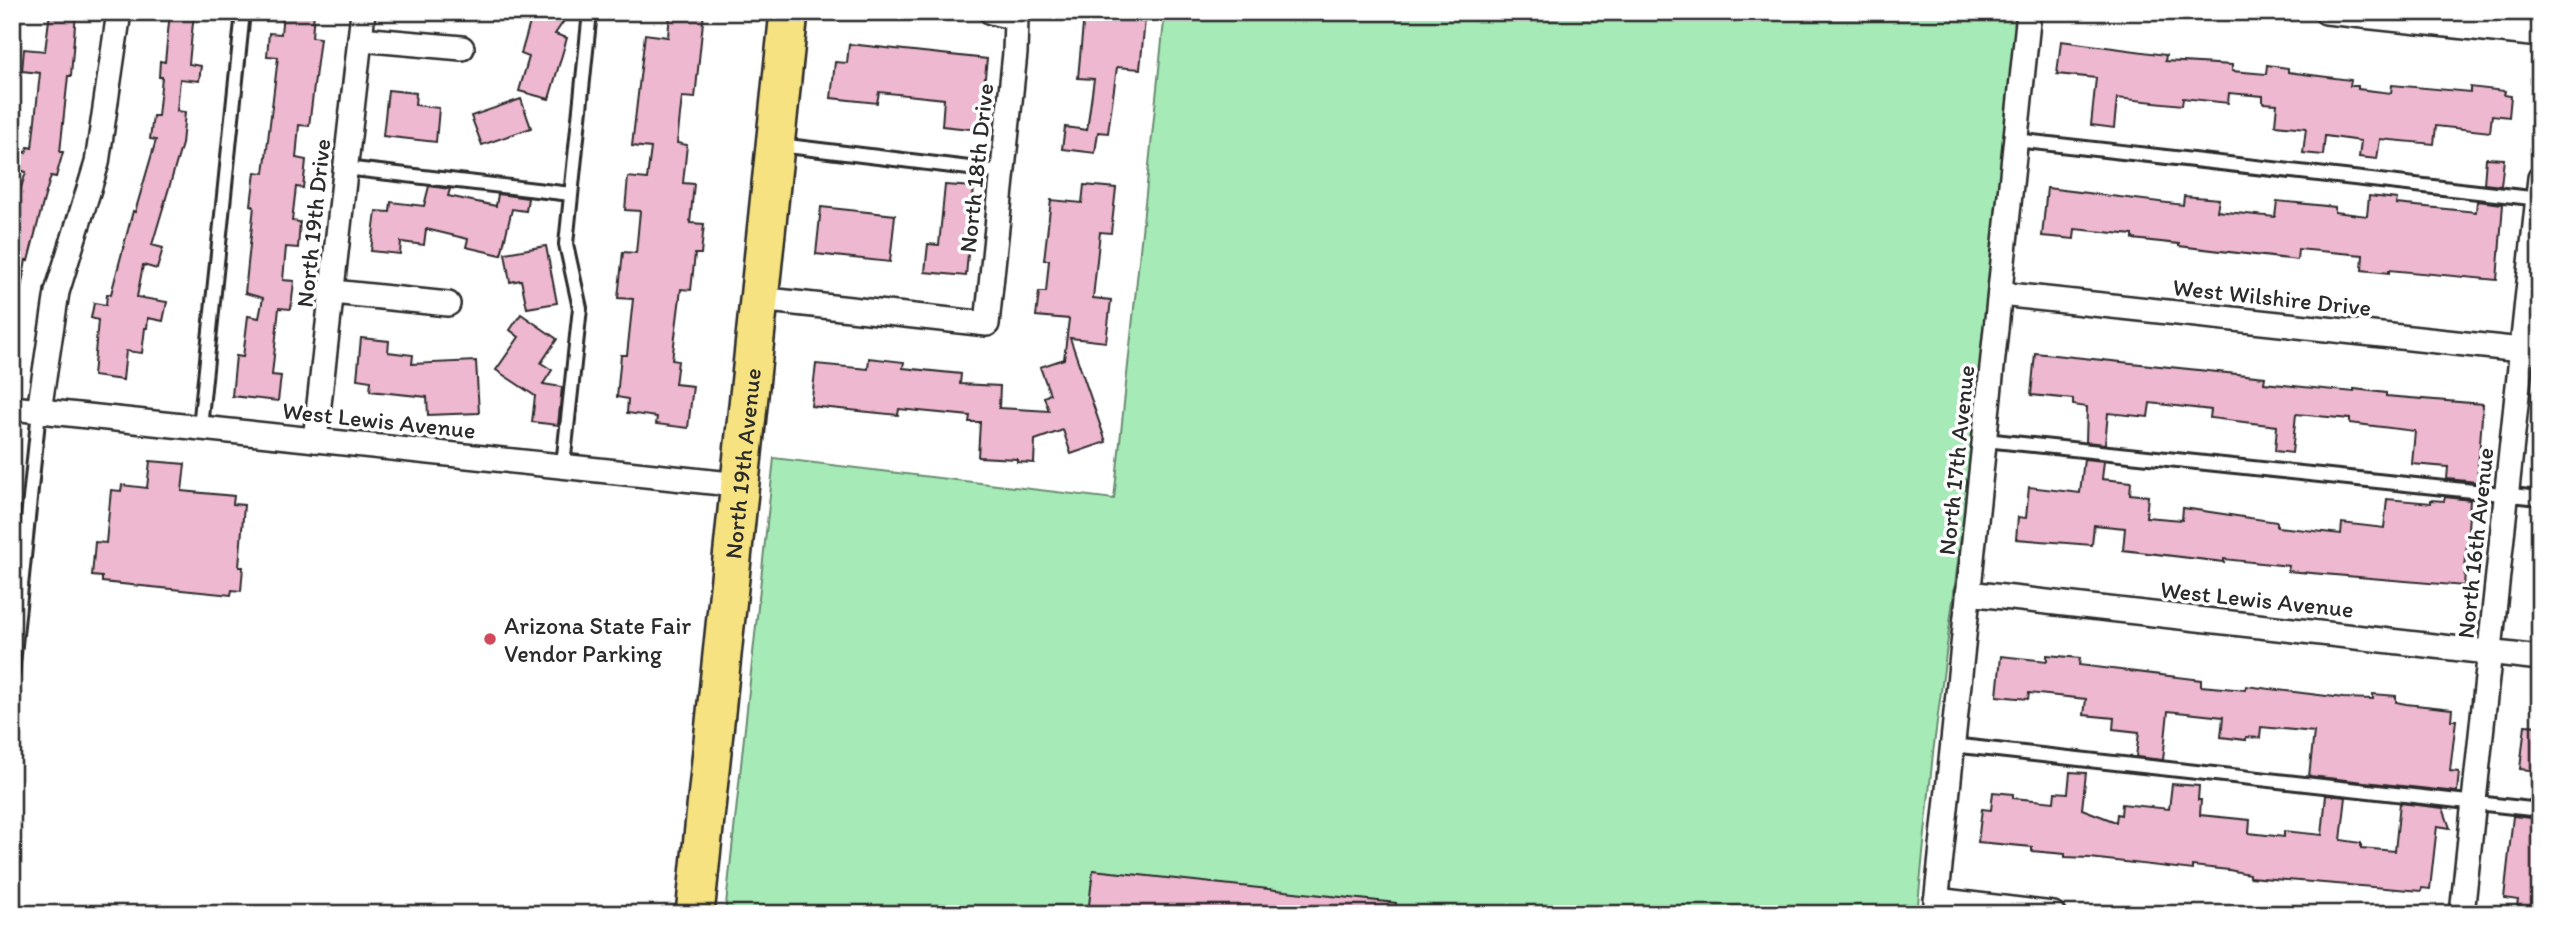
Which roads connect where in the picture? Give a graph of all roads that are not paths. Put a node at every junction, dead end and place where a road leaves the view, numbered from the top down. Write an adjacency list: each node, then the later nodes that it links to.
1 (119, 12): 24 (street)
2 (243, 12): 25 (lane)
3 (363, 12): 10 (street, North 19th Drive)
4 (590, 12): 17 (lane)
5 (789, 12): 13 (main road, North 19th Avenue)
6 (991, 12): 15 (street, North 18th Drive)
7 (2029, 12): 12 (street, North 17th Avenue)
8 (2326, 12): 9 (street)
9 (2540, 35)
10 (360, 38): 11 (street); 14 (street, North 19th Drive)
11 (462, 48)
12 (2015, 140): 16 (lane); 19 (street, North 17th Avenue)
13 (776, 145): 15 (lane); 20 (main road, North 19th Avenue)
14 (345, 168): 17 (lane); 18 (street, North 19th Drive)
15 (1002, 172): 20 (street, North 18th Drive)
16 (2539, 192): 22 (street, North 16th Avenue)
17 (571, 194): 28 (lane)
18 (333, 292): 21 (street); 26 (street, North 19th Drive)
19 (2000, 294): 22 (street, West Wilshire Drive); 27 (street, North 17th Avenue)
20 (759, 299): 29 (main road, North 19th Avenue)
21 (448, 304)
22 (2531, 351): 30 (street, North 16th Avenue)
23 (12, 408): 24 (street, West Lewis Avenue)
24 (39, 411): 25 (street, West Lewis Avenue); 35 (lane)
25 (200, 427): 26 (street, West Lewis Avenue)
26 (315, 440): 28 (street, West Lewis Avenue)
27 (1985, 440): 30 (lane); 32 (street, North 17th Avenue)
28 (563, 465): 29 (street, West Lewis Avenue)
29 (740, 485): 40 (main road, North 19th Avenue)
30 (2506, 494): 31 (lane); 33 (street, North 16th Avenue)
31 (2540, 498)
32 (1968, 593): 33 (street, West Lewis Avenue); 36 (street, North 17th Avenue)
33 (2490, 652): 34 (street, West Lewis Avenue); 37 (street, North 16th Avenue)
34 (2540, 658)
35 (12, 674)
36 (1952, 745): 37 (lane); 39 (street, North 17th Avenue)
37 (2473, 802): 38 (lane); 42 (street, North 16th Avenue)
38 (2540, 810)
39 (1935, 907): 41 (street)
40 (695, 914)
41 (2053, 914)
42 (2462, 914)

